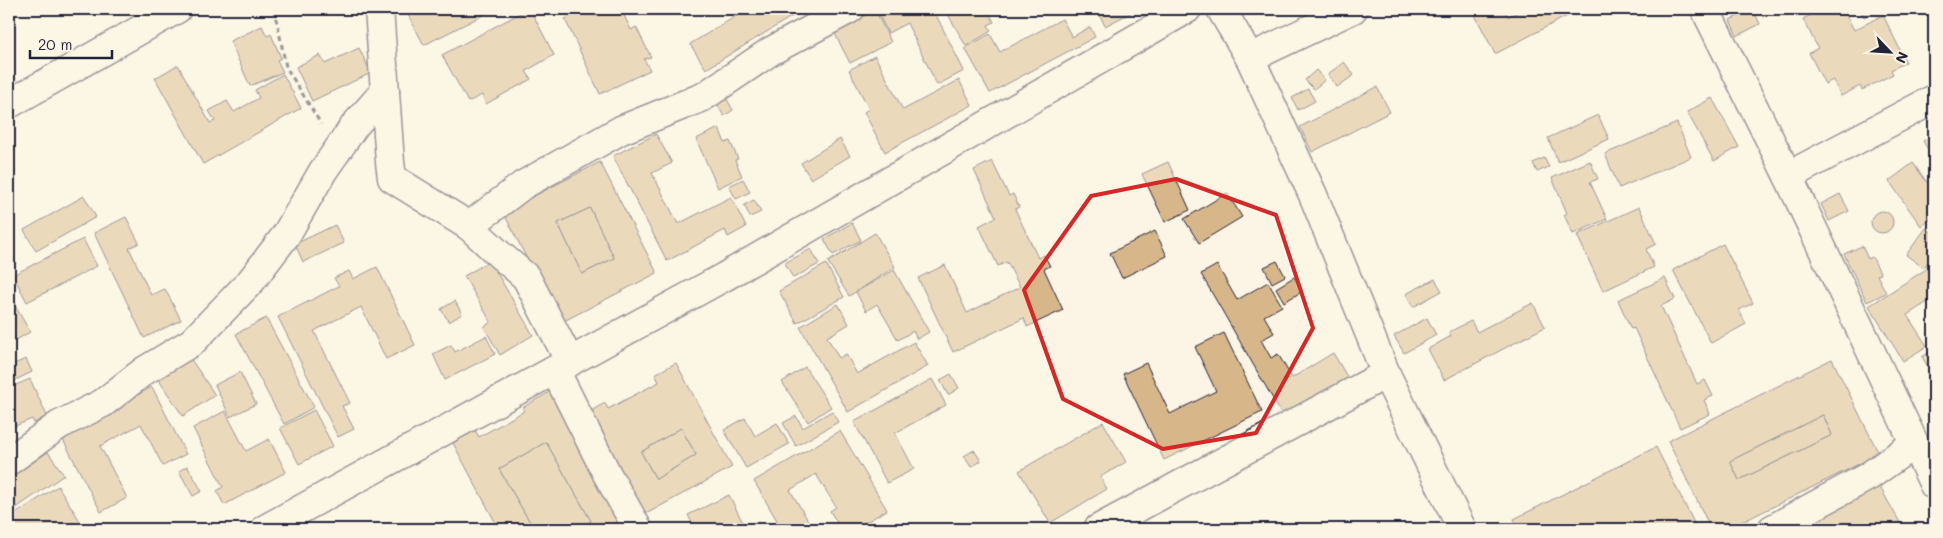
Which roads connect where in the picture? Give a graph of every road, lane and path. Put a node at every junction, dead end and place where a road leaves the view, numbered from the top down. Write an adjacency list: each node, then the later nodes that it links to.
1 (177, 9): 12 (street)
2 (273, 9): 13 (path)
3 (379, 9): 10 (street)
4 (850, 9): 15 (street)
5 (1188, 9): 16 (street)
6 (1221, 9): 9 (street)
7 (1354, 9): 9 (street)
8 (1706, 9): 14 (street)
9 (1250, 58): 17 (street)
10 (385, 91): 13 (street); 15 (street)
11 (1934, 98): 14 (street)
12 (9, 104)
13 (337, 150): 19 (street)
14 (1788, 176): 18 (street)
15 (469, 226): 16 (street)
16 (563, 366): 21 (street); 22 (street)
17 (1386, 374): 23 (street); 24 (street)
18 (1914, 444): 20 (street); 25 (street)
19 (9, 461)
20 (1934, 486)
21 (265, 529)
22 (638, 529)
23 (1098, 529)
24 (1462, 529)
25 (1772, 529)

